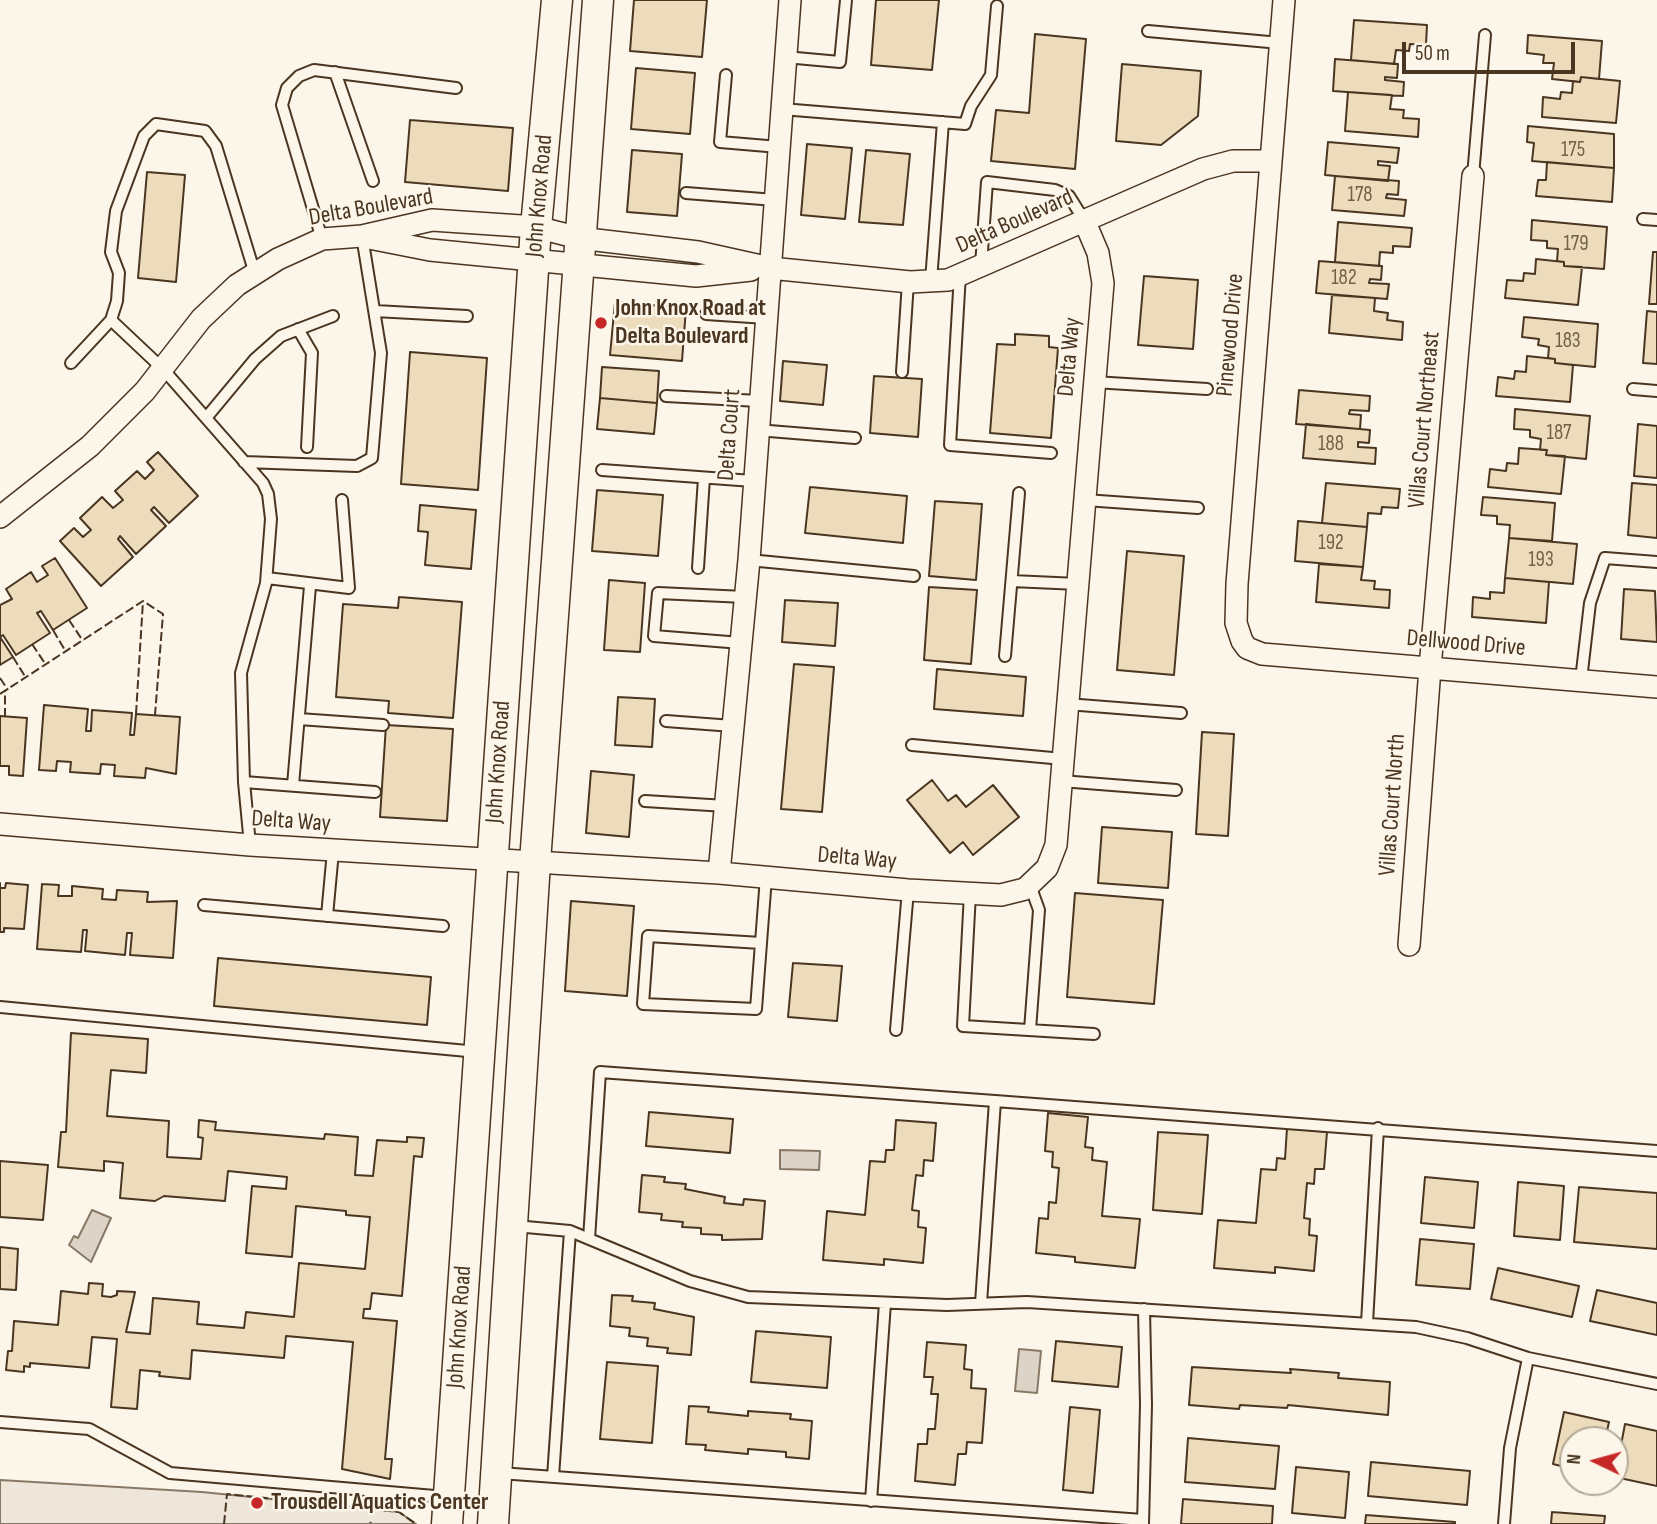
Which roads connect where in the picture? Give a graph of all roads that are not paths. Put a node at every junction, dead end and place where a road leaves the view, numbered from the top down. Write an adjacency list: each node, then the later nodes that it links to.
1 (557, 0): 25 (main road, John Knox Road)
2 (598, 0): 28 (main road, John Knox Road)
3 (790, 0): 10 (street, Delta Court)
4 (846, 0): 10 (lane)
5 (1284, 0): 9 (street, Pinewood Drive)
6 (997, 6): 15 (lane)
7 (1148, 31): 9 (lane)
8 (1485, 35): 18 (lane)
9 (1280, 43): 17 (street, Pinewood Drive)
10 (785, 57): 14 (street, Delta Court)
11 (335, 72): 13 (lane); 19 (lane); 27 (lane)
12 (726, 75): 16 (lane)
13 (456, 88)
14 (782, 109): 15 (lane); 16 (street, Delta Court)
15 (943, 122): 34 (lane)
16 (779, 147): 21 (street, Delta Court)
17 (1271, 161): 23 (street, Delta Boulevard); 76 (street, Pinewood Drive)
18 (1473, 176): 78 (street, Villas Court Northeast)
19 (373, 181)
20 (686, 193): 21 (lane)
21 (775, 200): 31 (street, Delta Court)
22 (1643, 219): 24 (lane)
23 (1084, 220): 30 (street, Delta Boulevard); 30 (lane); 46 (street, Delta Way)
24 (1657, 220)
25 (536, 227): 26 (street, Delta Boulevard); 28 (street, Delta Boulevard); 29 (main road, John Knox Road)
26 (362, 236): 27 (street, Delta Boulevard); 29 (street); 36 (lane)
27 (322, 239): 32 (street, Delta Boulevard)
28 (578, 252): 29 (street); 31 (street, Delta Boulevard); 100 (main road, John Knox Road)
29 (534, 258): 99 (main road, John Knox Road)
30 (981, 265): 33 (street, Delta Boulevard)
31 (770, 268): 35 (street, Delta Boulevard); 40 (street, Delta Court)
32 (255, 274): 41 (lane); 44 (street, Delta Boulevard)
33 (960, 274): 34 (street, Delta Boulevard); 56 (lane)
34 (931, 281): 35 (street, Delta Boulevard)
35 (908, 282): 45 (lane)
36 (375, 310): 39 (lane); 57 (lane)
37 (706, 314): 40 (lane)
38 (333, 316): 42 (lane)
39 (467, 316)
40 (766, 318): 51 (street, Delta Court)
41 (111, 320): 43 (lane); 44 (lane)
42 (298, 328): 52 (lane); 55 (lane)
43 (71, 363)
44 (163, 369): 52 (lane); 65 (street, Delta Boulevard)
45 (902, 372)
46 (1094, 382): 47 (lane); 63 (street, Delta Way)
47 (1206, 389)
48 (1633, 389): 49 (lane)
49 (1657, 391)
50 (666, 396): 51 (lane)
51 (759, 401): 53 (street, Delta Court)
52 (206, 418): 57 (lane)
53 (757, 430): 54 (lane); 60 (street, Delta Court)
54 (855, 438)
55 (307, 447)
56 (1051, 453)
57 (244, 462): 70 (lane)
58 (602, 470): 59 (lane)
59 (704, 478): 60 (lane); 68 (lane)
60 (753, 481): 66 (street, Delta Court)
61 (1019, 493): 71 (lane)
62 (342, 500): 73 (lane)
63 (1085, 500): 64 (lane); 72 (street, Delta Way)
64 (1198, 508)
65 (0, 517)
66 (749, 560): 69 (lane); 74 (street, Delta Court)
67 (1657, 562): 79 (lane)
68 (698, 568)
69 (914, 576)
70 (267, 578): 73 (lane); 89 (lane)
71 (1012, 581): 72 (lane); 77 (lane)
72 (1077, 584): 81 (street, Delta Way)
73 (310, 586): 83 (lane)
74 (746, 597): 75 (street, Delta Court); 75 (lane)
75 (741, 643): 86 (street, Delta Court)
76 (1270, 655): 78 (street, Dellwood Drive)
77 (1005, 656)
78 (1430, 668): 79 (street, Dellwood Drive); 110 (street, Villas Court North)
79 (1581, 680): 80 (street, Dellwood Drive)
80 (1657, 687)
81 (1068, 704): 82 (lane); 88 (street, Delta Way)
82 (1181, 713)
83 (299, 719): 85 (lane); 91 (lane)
84 (666, 721): 86 (lane)
85 (383, 724)
86 (733, 726): 95 (street, Delta Court)
87 (912, 746): 88 (lane)
88 (1063, 759): 90 (street, Delta Way)
89 (244, 782): 91 (lane); 97 (lane)
90 (1061, 782): 92 (lane); 103 (street, Delta Way)
91 (293, 785): 93 (lane)
92 (1176, 790)
93 (375, 792)
94 (645, 801): 95 (lane)
95 (726, 806): 101 (street, Delta Court)
96 (0, 824): 97 (street, Delta Way)
97 (250, 845): 98 (street, Delta Way)
98 (333, 851): 99 (street, Delta Way); 107 (lane)
99 (492, 861): 100 (street, Delta Way); 115 (main road, John Knox Road)
100 (535, 862): 101 (street, Delta Way); 119 (main road, John Knox Road)
101 (719, 873): 102 (street, Delta Way)
102 (766, 877): 104 (street, Delta Way); 109 (lane)
103 (1030, 885): 105 (street, Delta Way); 113 (lane)
104 (908, 890): 105 (street, Delta Way); 112 (lane)
105 (970, 894): 113 (lane)
106 (204, 905): 107 (lane)
107 (327, 916): 108 (lane)
108 (443, 926)
109 (761, 943): 109 (lane)
110 (1409, 945)
111 (0, 1007): 115 (lane)
112 (896, 1030)
113 (1030, 1030): 114 (lane)
114 (1094, 1034)
115 (479, 1052): 130 (main road, John Knox Road)
116 (995, 1101): 117 (lane); 121 (lane); 123 (lane)
117 (1378, 1128): 118 (lane); 125 (lane)
118 (1657, 1151)
119 (513, 1226): 120 (lane); 131 (main road, John Knox Road)
120 (570, 1231): 121 (lane); 129 (lane)
121 (589, 1239): 122 (lane)
122 (886, 1303): 123 (lane); 132 (lane)
123 (981, 1303): 124 (lane)
124 (1144, 1309): 125 (lane); 133 (lane)
125 (1367, 1322): 126 (lane)
126 (1528, 1358): 127 (lane); 134 (lane)
127 (1657, 1384)
128 (0, 1422): 130 (lane)
129 (553, 1477): 131 (lane); 132 (lane)
130 (449, 1497): 131 (main road)
131 (495, 1499)
132 (871, 1501): 133 (lane)
133 (1143, 1522)
134 (1504, 1524)

